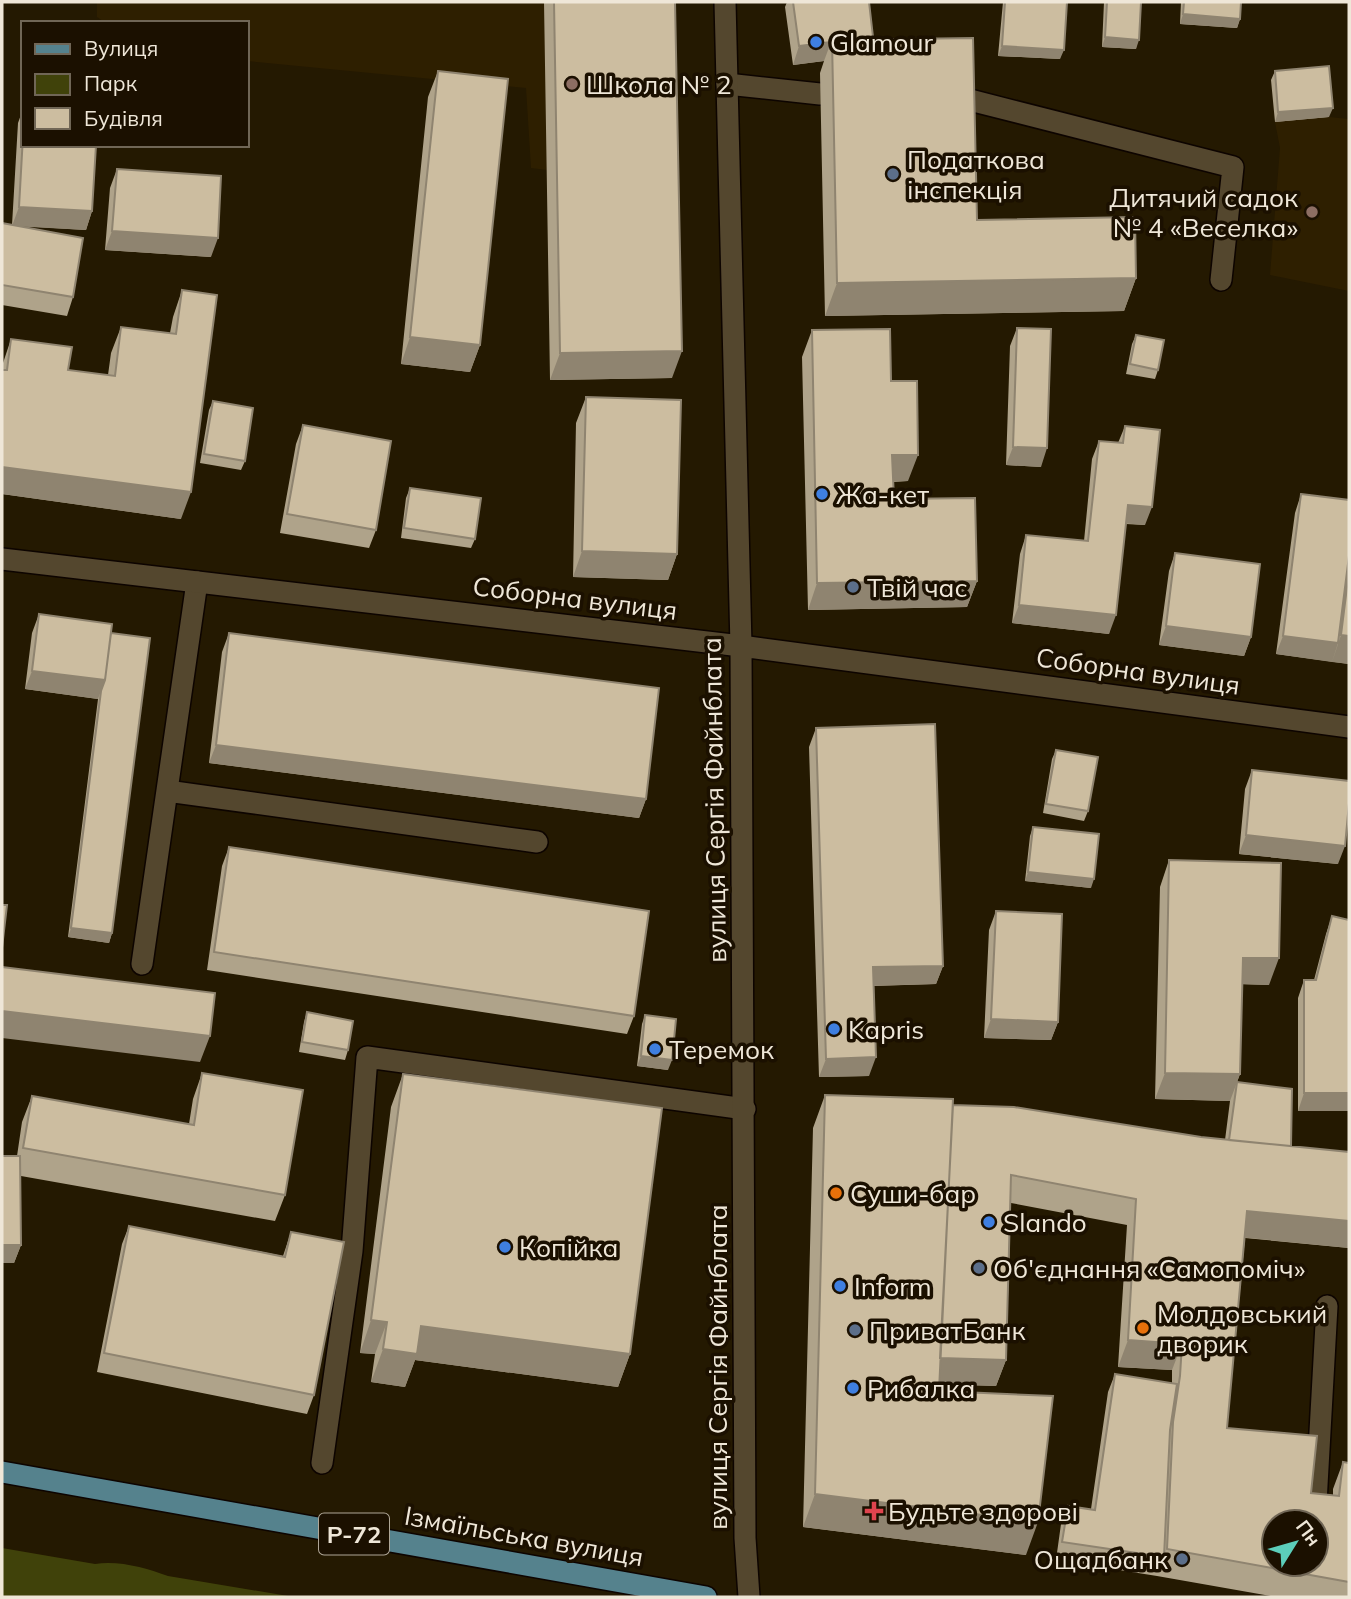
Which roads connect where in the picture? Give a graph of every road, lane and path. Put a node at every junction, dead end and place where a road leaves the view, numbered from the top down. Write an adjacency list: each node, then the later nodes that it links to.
1 (725, 2): 2 (street, вулиця Сергія Файнблата)
2 (727, 84): 3 (street); 8 (street, вулиця Сергія Файнблата)
3 (820, 94)
4 (962, 98): 5 (street)
5 (1221, 280)
6 (2, 559): 7 (street, Соборна вулиця)
7 (197, 582): 8 (street, Соборна вулиця); 10 (street)
8 (741, 646): 9 (street, Соборна вулиця); 13 (street, вулиця Сергія Файнблата)
9 (1349, 727)
10 (167, 792): 11 (street); 12 (street)
11 (537, 842)
12 (142, 964)
13 (745, 1109): 15 (street); 19 (street, вулиця Сергія Файнблата)
14 (1326, 1306): 17 (street)
15 (322, 1462)
16 (2, 1472): 18 (main road, Ізмаїльська вулиця / Р-72)
17 (1316, 1508)
18 (706, 1597)
19 (749, 1597)

